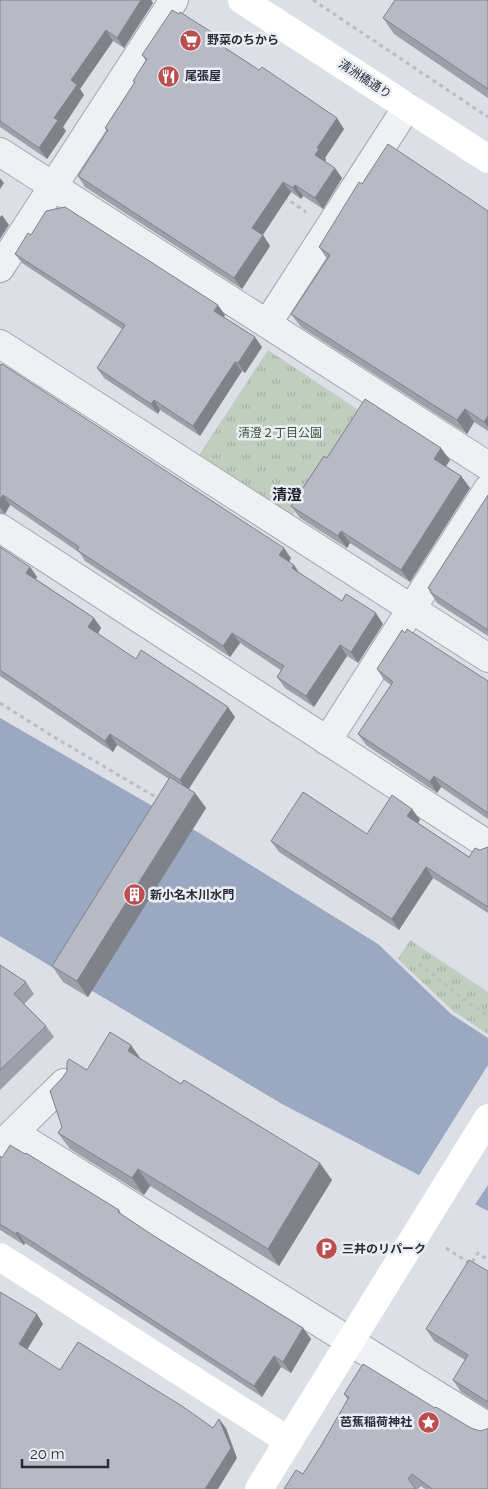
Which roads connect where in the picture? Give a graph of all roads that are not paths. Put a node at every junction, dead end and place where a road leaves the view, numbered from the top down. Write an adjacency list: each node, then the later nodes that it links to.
1 (174, 0): 6 (street)
2 (242, 0): 3 (street, 清洲橋通り)
3 (407, 107): 5 (street, 清洲橋通り); 8 (street)
4 (0, 152): 6 (street)
5 (488, 159)
6 (53, 186): 7 (street); 8 (street)
7 (0, 268)
8 (267, 324): 10 (street)
9 (0, 344): 13 (street)
10 (488, 466)
11 (488, 489): 13 (street)
12 (0, 528): 15 (street)
13 (411, 608): 14 (street); 15 (street)
14 (488, 658)
15 (327, 741): 16 (street)
16 (488, 845)
17 (64, 1083): 19 (street)
18 (488, 1118): 21 (street)
19 (7, 1139): 21 (street)
20 (0, 1258): 23 (street)
21 (351, 1342): 22 (street); 23 (street)
22 (488, 1427)
23 (289, 1441): 24 (street)
24 (259, 1489)

